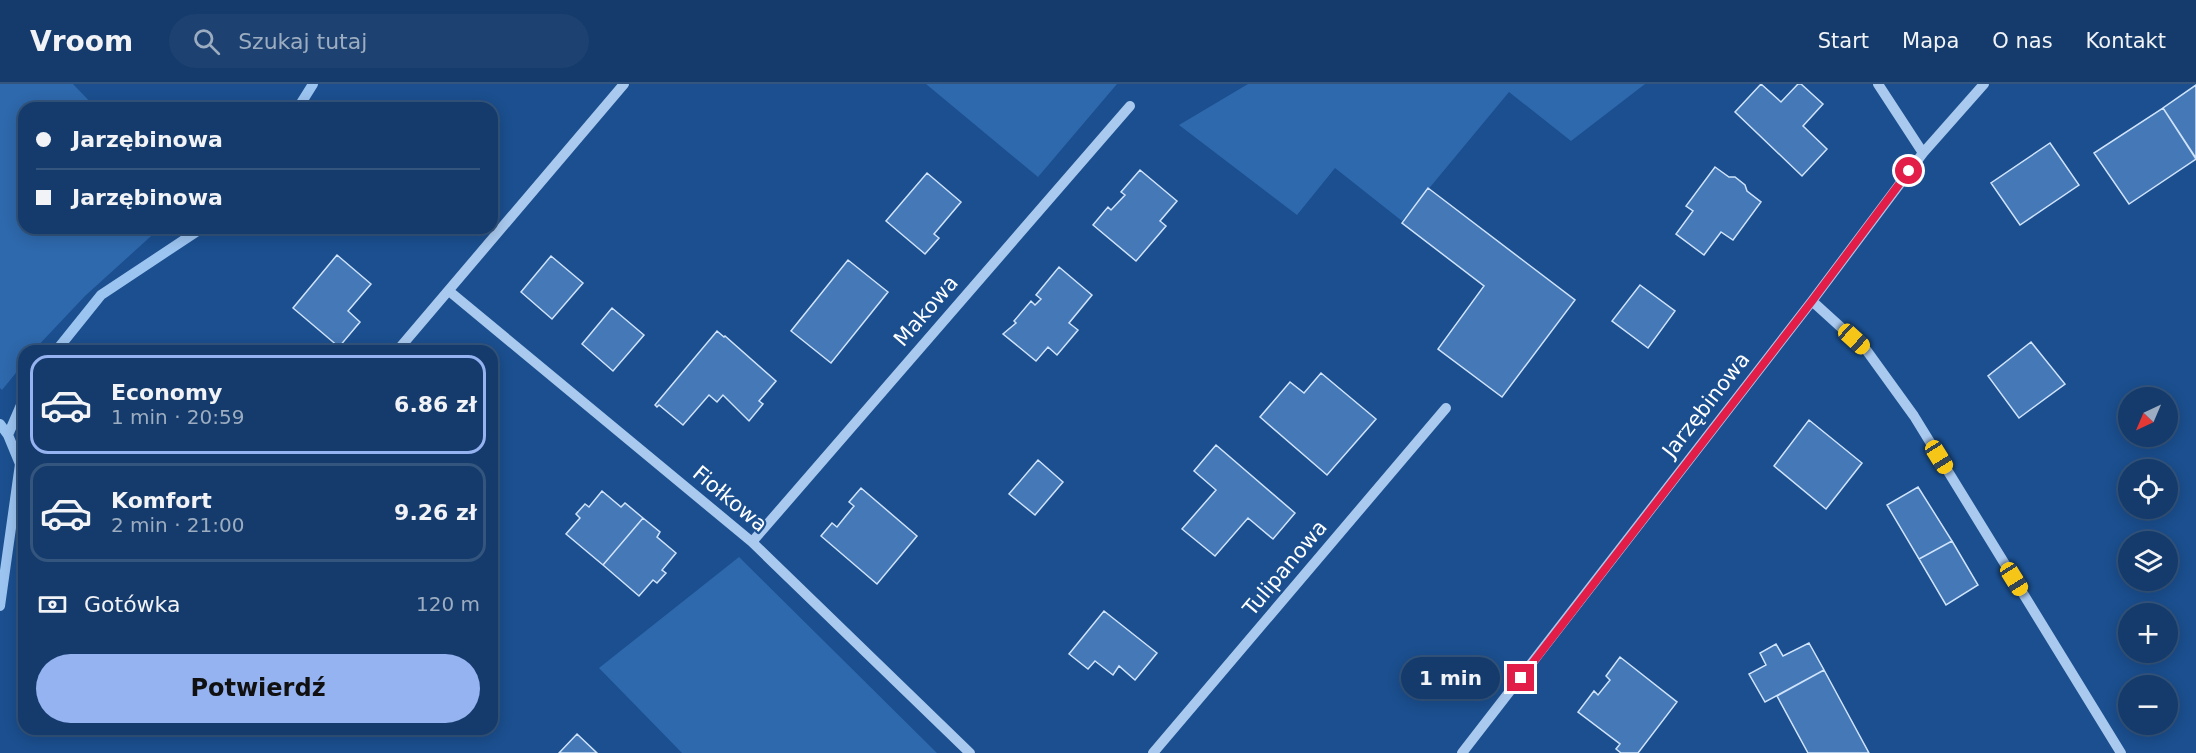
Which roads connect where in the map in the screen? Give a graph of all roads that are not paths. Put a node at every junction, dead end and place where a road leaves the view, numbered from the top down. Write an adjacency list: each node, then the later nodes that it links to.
1 (624, 84): 6 (street)
2 (1878, 84): 5 (street)
3 (1984, 84): 5 (street, Jarzębinowa)
4 (1130, 106): 12 (street, Makowa)
5 (1923, 153): 9 (street, Jarzębinowa)
6 (498, 233)
7 (497, 234): 8 (street)
8 (449, 291): 10 (street); 12 (street, Fiołkowa)
9 (1812, 301): 15 (street, Jarzębinowa); 16 (street)
10 (402, 345)
11 (1446, 408): 14 (street, Tulipanowa)
12 (752, 542): 13 (street, Fiołkowa)
13 (970, 753)
14 (1153, 753)
15 (1462, 753)
16 (2121, 753)

